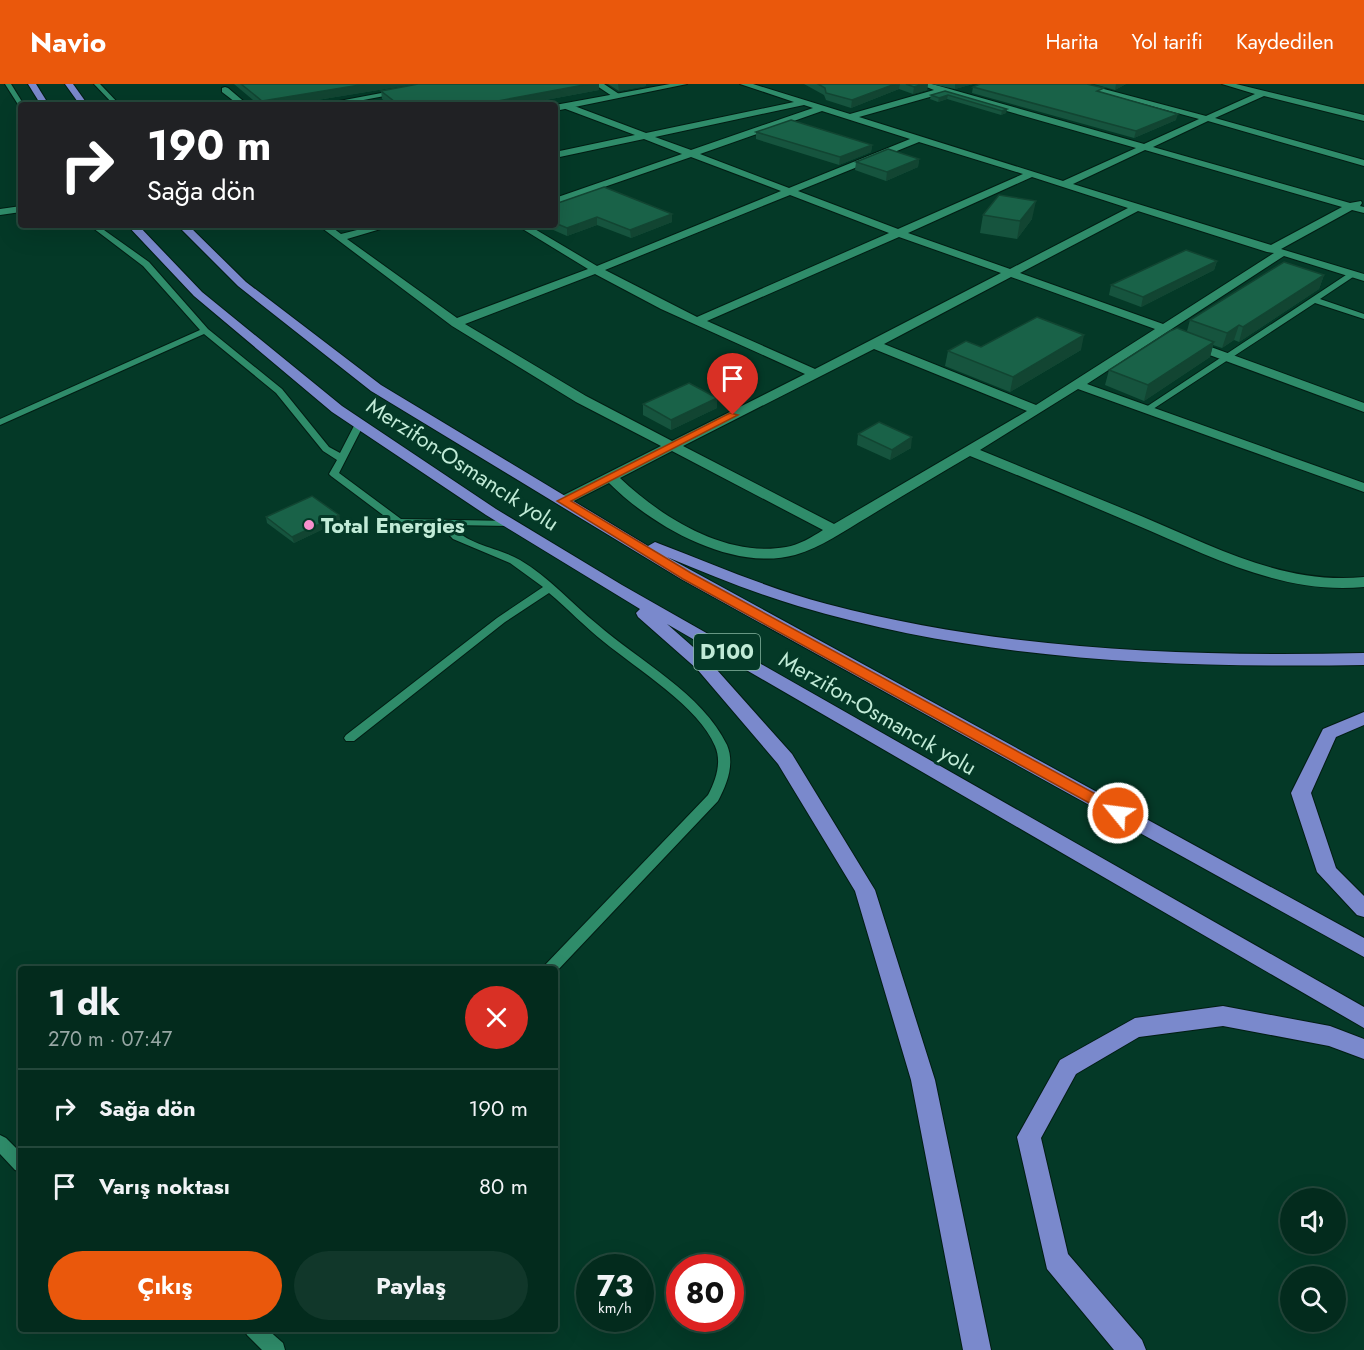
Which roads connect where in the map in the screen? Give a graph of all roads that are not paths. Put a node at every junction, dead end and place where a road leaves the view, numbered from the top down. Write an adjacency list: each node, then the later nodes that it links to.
1 (8, 84): 20 (lane)
2 (32, 84): 21 (highway)
3 (69, 84): 22 (highway)
4 (97, 84): 23 (lane)
5 (444, 84): 19 (street)
6 (598, 84): 18 (street)
7 (683, 84): 18 (street)
8 (744, 84): 27 (street)
9 (923, 84): 15 (street)
10 (1075, 84): 31 (street)
11 (1226, 84): 16 (street)
12 (222, 87): 24 (street)
13 (974, 87): 17 (street)
14 (358, 90): 19 (street)
15 (943, 90): 17 (street); 30 (street)
16 (1263, 93): 31 (street); 32 (street)
17 (957, 94): 35 (street)
18 (618, 96): 28 (street)
19 (367, 97): 25 (street); 26 (street)
20 (19, 102)
21 (43, 102)
22 (82, 102)
23 (114, 102)
24 (240, 102)
25 (339, 102)
26 (373, 102)
27 (804, 103): 29 (street); 33 (street)
28 (560, 107): 33 (street)
29 (822, 108): 30 (street); 37 (street)
30 (850, 117): 34 (street)
31 (1209, 118): 35 (street); 38 (street)
32 (1364, 118)
33 (643, 136): 36 (street); 37 (street)
34 (918, 139): 39 (street); 41 (street)
35 (1144, 148): 40 (street); 44 (street)
36 (558, 154)
37 (690, 154): 41 (street); 43 (street)
38 (1364, 163)
39 (1032, 174): 40 (street); 55 (street)
40 (1064, 184): 45 (street)
41 (787, 190): 55 (street); 58 (street)
42 (1364, 199): 44 (street)
43 (558, 200)
44 (1352, 206): 47 (street); 57 (street)
45 (1137, 207): 57 (street); 59 (street)
46 (18, 209): 48 (street)
47 (1364, 210)
48 (0, 212)
49 (96, 228): 67 (lane)
50 (135, 228): 76 (highway, Merzifon-Osmancık yolu / D100)
51 (185, 228): 82 (highway, Merzifon-Osmancık yolu / D100)
52 (327, 228): 56 (street)
53 (377, 228): 56 (street)
54 (526, 228): 58 (street)
55 (899, 233): 59 (street); 64 (street)
56 (339, 238): 65 (street)
57 (1277, 251): 60 (street); 66 (street)
58 (596, 270): 64 (street); 65 (street)
59 (1010, 272): 66 (street); 68 (street)
60 (1352, 275): 61 (street); 62 (lane)
61 (1364, 279)
62 (1314, 300): 63 (lane); 69 (lane)
63 (1364, 317)
64 (698, 321): 70 (street)
65 (456, 323): 77 (street)
66 (1164, 330): 69 (street); 71 (street)
67 (205, 331): 75 (lane); 79 (lane)
68 (874, 344): 70 (street); 74 (street)
69 (1227, 357): 72 (street); 73 (lane)
70 (814, 373): 77 (street)
71 (1076, 384): 73 (street); 74 (street)
72 (1364, 408)
73 (1147, 409): 81 (street)
74 (1036, 410): 78 (street)
75 (0, 422)
76 (359, 424): 79 (lane); 84 (highway, Merzifon-Osmancık yolu / D100)
77 (673, 447): 80 (street); 86 (street)
78 (969, 450): 86 (street); 87 (street)
79 (342, 459): 83 (lane)
80 (611, 477): 82 (street); 86 (street)
81 (1364, 488)
82 (563, 501): 85 (highway, Merzifon-Osmancık yolu / D100)
83 (444, 522): 84 (lane); 88 (lane)
84 (509, 523): 89 (highway, Merzifon-Osmancık yolu / D100)
85 (608, 528): 90 (highway); 94 (highway, Merzifon-Osmancık yolu / D100)
86 (836, 531)
87 (1364, 582)
88 (549, 588): 92 (lane); 95 (lane)
89 (616, 588): 96 (highway, Merzifon-Osmancık yolu / D100); 102 (highway)
90 (1364, 659)
91 (1364, 718): 93 (highway)
92 (350, 738)
93 (1364, 909)
94 (1364, 948)
95 (552, 966)
96 (1364, 1018)
97 (1364, 1049): 103 (highway)
98 (0, 1143): 99 (lane)
99 (18, 1161)
100 (256, 1332): 101 (lane)
101 (276, 1350)
102 (977, 1350)
103 (1132, 1350)

